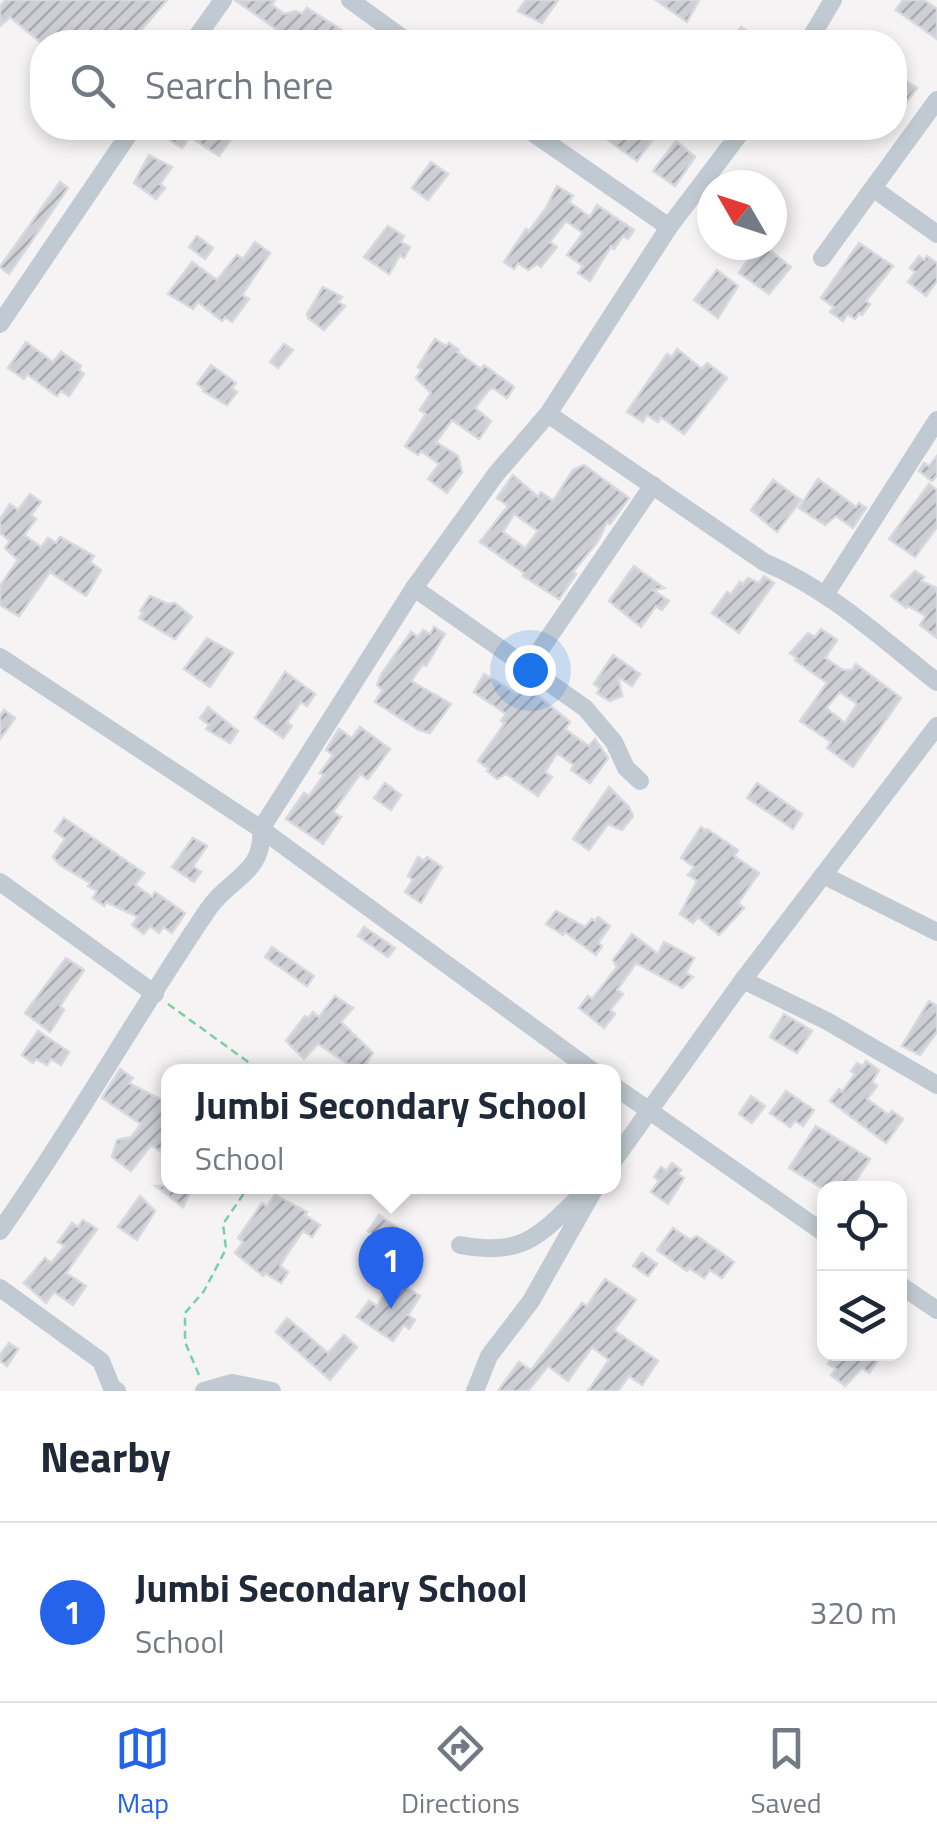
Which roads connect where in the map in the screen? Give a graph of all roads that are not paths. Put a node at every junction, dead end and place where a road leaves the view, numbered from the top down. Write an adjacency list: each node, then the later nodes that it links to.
1 (223, 0): 4 (street)
2 (350, 0): 5 (street)
3 (833, 0): 6 (street)
4 (201, 30)
5 (391, 30)
6 (815, 30)
7 (937, 100): 11 (street)
8 (125, 140): 15 (street)
9 (544, 140): 12 (street)
10 (735, 140): 12 (street)
11 (874, 189): 13 (street); 14 (street)
12 (669, 226): 16 (street)
13 (937, 234)
14 (822, 258)
15 (0, 324)
16 (548, 414): 18 (street); 19 (street)
17 (937, 420): 20 (street)
18 (653, 485): 20 (street); 22 (street)
19 (414, 588): 22 (street); 26 (street)
20 (825, 595): 23 (street)
21 (0, 657): 26 (street)
22 (527, 668): 25 (street)
23 (937, 682)
24 (937, 726): 27 (street)
25 (640, 781)
26 (261, 829): 31 (street); 32 (street)
27 (824, 874): 29 (street); 30 (street)
28 (0, 882): 31 (street)
29 (937, 932)
30 (743, 980): 33 (street); 35 (street)
31 (155, 994): 40 (street)
32 (583, 1064)
33 (937, 1085)
34 (621, 1091): 35 (street)
35 (649, 1112): 36 (street); 39 (street)
36 (621, 1150)
37 (584, 1194): 41 (street)
38 (590, 1194): 48 (street)
39 (817, 1228)
40 (0, 1231)
41 (460, 1245)
42 (0, 1288): 46 (street)
43 (907, 1289): 44 (street)
44 (937, 1310)
45 (206, 1390): 47 (street)
46 (117, 1391)
47 (272, 1391)
48 (474, 1391)

